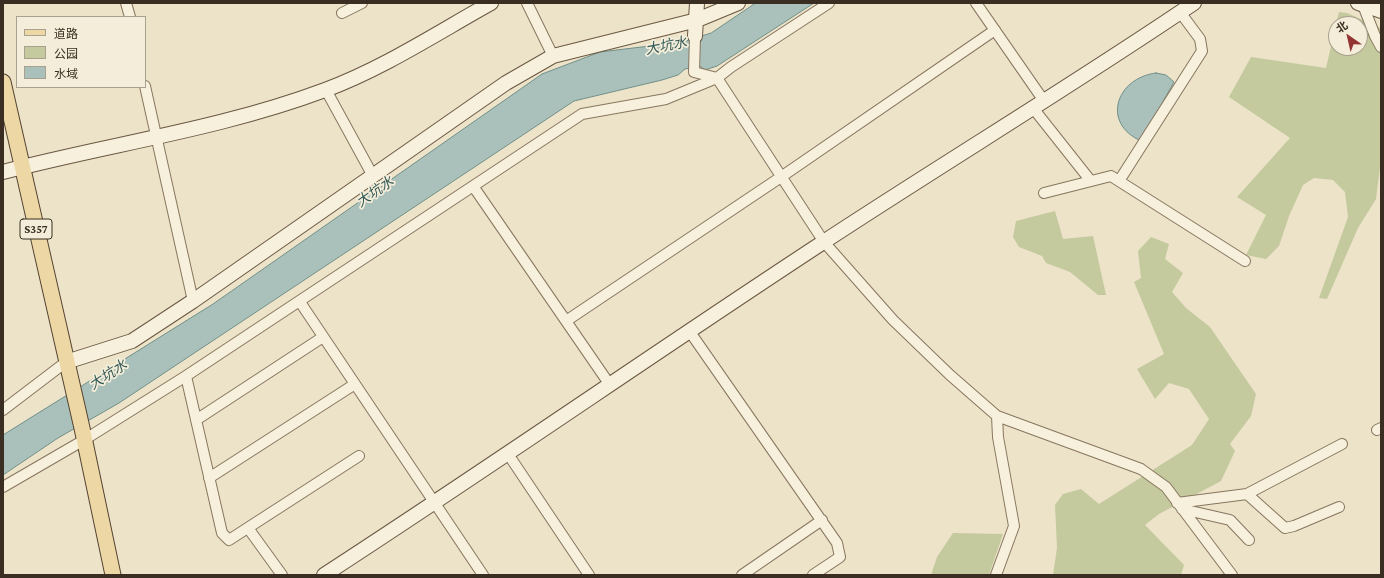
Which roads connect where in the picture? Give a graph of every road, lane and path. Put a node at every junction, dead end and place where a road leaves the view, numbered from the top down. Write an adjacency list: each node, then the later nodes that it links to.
1 (126, 3): 14 (street)
2 (362, 3): 13 (street)
3 (491, 3): 23 (street)
4 (527, 3): 19 (street)
5 (697, 3): 15 (street)
6 (738, 3): 15 (street)
7 (829, 3): 20 (street)
8 (976, 3): 16 (street)
9 (1194, 3): 12 (street)
10 (1361, 4): 11 (street); 18 (street)
11 (1381, 11)
12 (1180, 12): 24 (street); 31 (street)
13 (342, 13)
14 (130, 16)
15 (697, 20): 17 (street); 19 (street)
16 (995, 30): 24 (street); 29 (street)
17 (695, 36): 20 (street)
18 (1381, 47)
19 (553, 56): 28 (street)
20 (717, 78): 29 (street); 32 (street)
21 (3, 82): 26 (main road, S357)
22 (145, 88): 25 (street)
23 (326, 90): 25 (street); 28 (street)
24 (1038, 105): 30 (street); 34 (street)
25 (157, 138): 26 (street); 36 (street)
26 (22, 167): 27 (street); 41 (main road, S357)
27 (3, 172)
28 (373, 176): 36 (street)
29 (781, 176): 34 (street); 38 (street)
30 (1090, 180): 31 (street); 33 (street)
31 (1120, 181): 35 (street)
32 (473, 186): 37 (street); 38 (street)
33 (1044, 193)
34 (824, 242): 39 (street); 46 (street)
35 (1245, 261)
36 (193, 301): 41 (street)
37 (300, 302): 40 (street); 42 (street)
38 (566, 321): 44 (street)
39 (690, 332): 44 (street); 58 (street)
40 (323, 337): 43 (street); 47 (street)
41 (68, 369): 45 (street); 48 (main road, S357)
42 (186, 376): 47 (street); 48 (street)
43 (355, 384): 52 (street); 55 (street)
44 (610, 385): 50 (street)
45 (3, 410)
46 (997, 416): 56 (street); 68 (street)
47 (196, 420): 52 (street)
48 (83, 434): 53 (street); 61 (main road, S357)
49 (1342, 444): 54 (street)
50 (508, 454): 55 (street); 65 (street)
51 (359, 456): 59 (street)
52 (209, 478): 59 (street)
53 (3, 487)
54 (1247, 494): 56 (street); 57 (street)
55 (435, 503): 63 (street); 64 (street)
56 (1180, 506): 60 (street); 69 (street)
57 (1339, 507)
58 (822, 520): 66 (street); 67 (street)
59 (248, 528): 62 (street)
60 (1249, 540)
61 (113, 575)
62 (282, 575)
63 (324, 575)
64 (483, 575)
65 (589, 575)
66 (742, 575)
67 (813, 575)
68 (996, 575)
69 (1232, 575)

